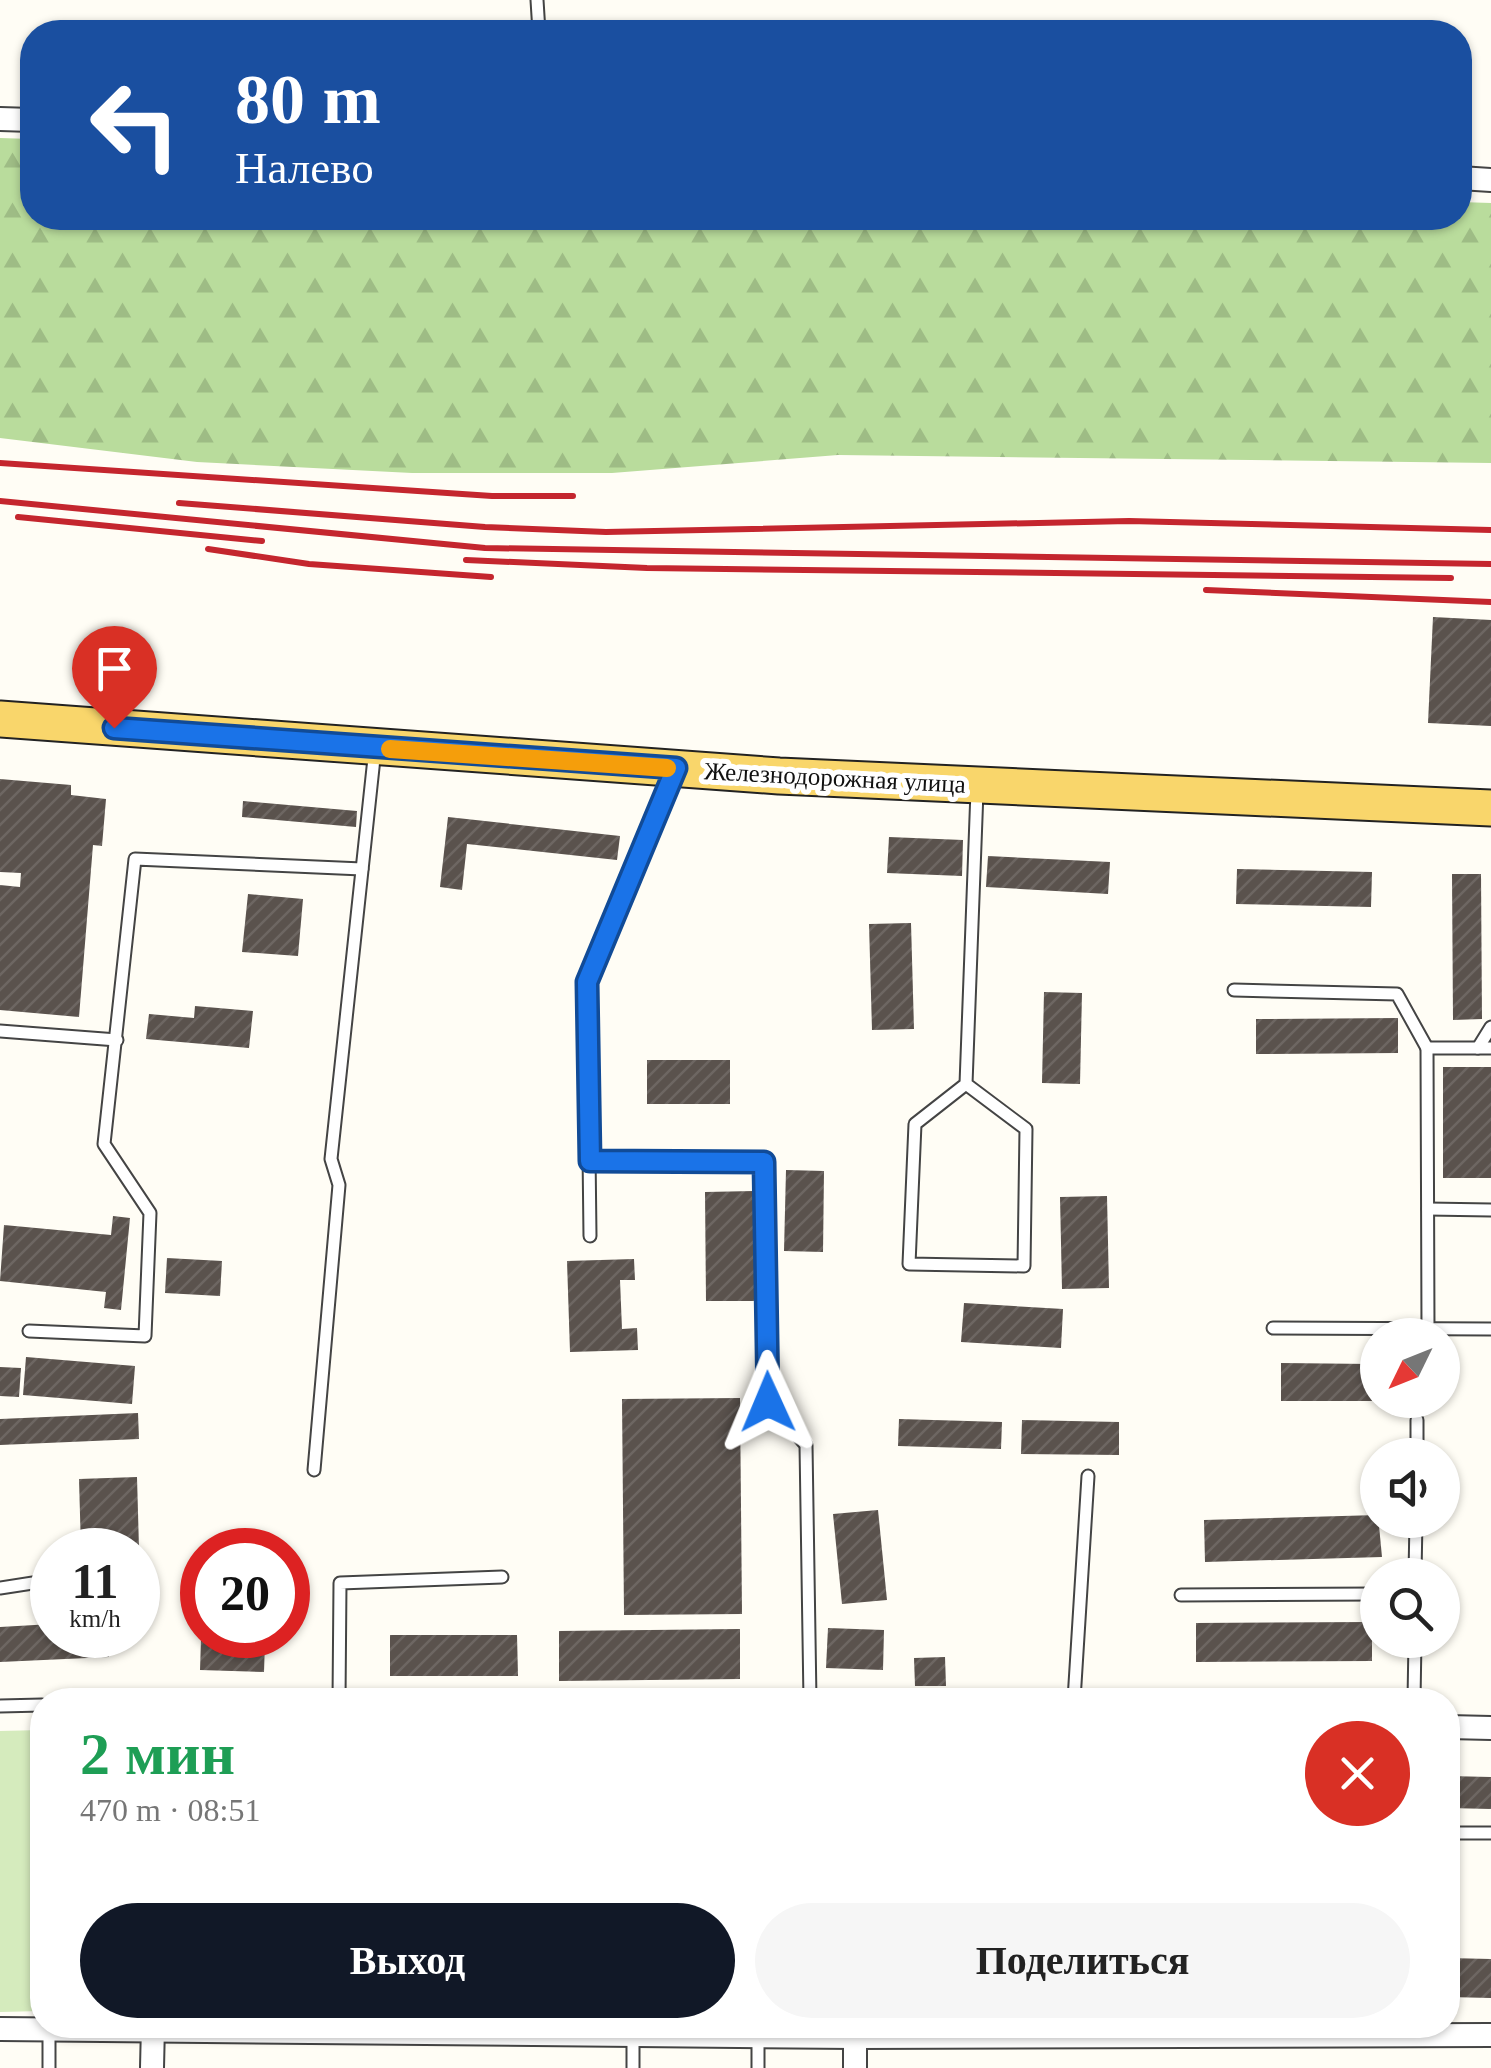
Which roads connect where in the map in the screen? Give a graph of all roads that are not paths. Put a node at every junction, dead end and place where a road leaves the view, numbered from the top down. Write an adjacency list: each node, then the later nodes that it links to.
1 (0, 719): 2 (main road, Железнодорожная улица)
2 (375, 748): 3 (main road, Железнодорожная улица); 6 (lane)
3 (676, 768): 4 (main road, Железнодорожная улица); 14 (lane)
4 (977, 785): 5 (main road, Железнодорожная улица); 13 (lane)
5 (1491, 808)
6 (362, 870): 10 (lane); 26 (lane)
7 (1234, 990): 11 (lane)
8 (1491, 1027): 12 (lane)
9 (0, 1031): 10 (lane)
10 (117, 1040): 23 (lane)
11 (1426, 1048): 12 (lane); 15 (lane)
12 (1485, 1048)
13 (966, 1084): 13 (lane)
14 (590, 1161): 17 (lane); 35 (lane)
15 (1428, 1209): 16 (lane); 18 (lane)
16 (1491, 1210)
17 (590, 1236)
18 (1428, 1318)
19 (1274, 1328): 20 (lane)
20 (1360, 1328)
21 (1460, 1329): 22 (lane)
22 (1491, 1329)
23 (29, 1332)
24 (1417, 1420): 25 (lane)
25 (1417, 1438)
26 (314, 1470)
27 (1088, 1476): 36 (lane)
28 (502, 1577): 34 (lane)
29 (30, 1583): 30 (lane)
30 (0, 1588)
31 (1181, 1594): 32 (lane)
32 (1360, 1594)
33 (1415, 1658): 37 (lane)
34 (339, 1688)
35 (810, 1688)
36 (1075, 1688)
37 (1414, 1688)
38 (30, 1705): 39 (lane)
39 (0, 1706)
40 (1460, 1727): 41 (street)
41 (1491, 1728)
42 (1460, 1833): 43 (lane)
43 (1491, 1833)
44 (0, 2030): 45 (street)
45 (30, 2030)
46 (1460, 2035): 47 (street)
47 (1491, 2035)
48 (49, 2038): 53 (lane)
49 (153, 2038): 54 (street)
50 (634, 2038): 55 (lane)
51 (758, 2038): 56 (lane)
52 (855, 2038): 57 (street)
53 (50, 2068)
54 (152, 2068)
55 (633, 2068)
56 (758, 2068)
57 (855, 2068)

